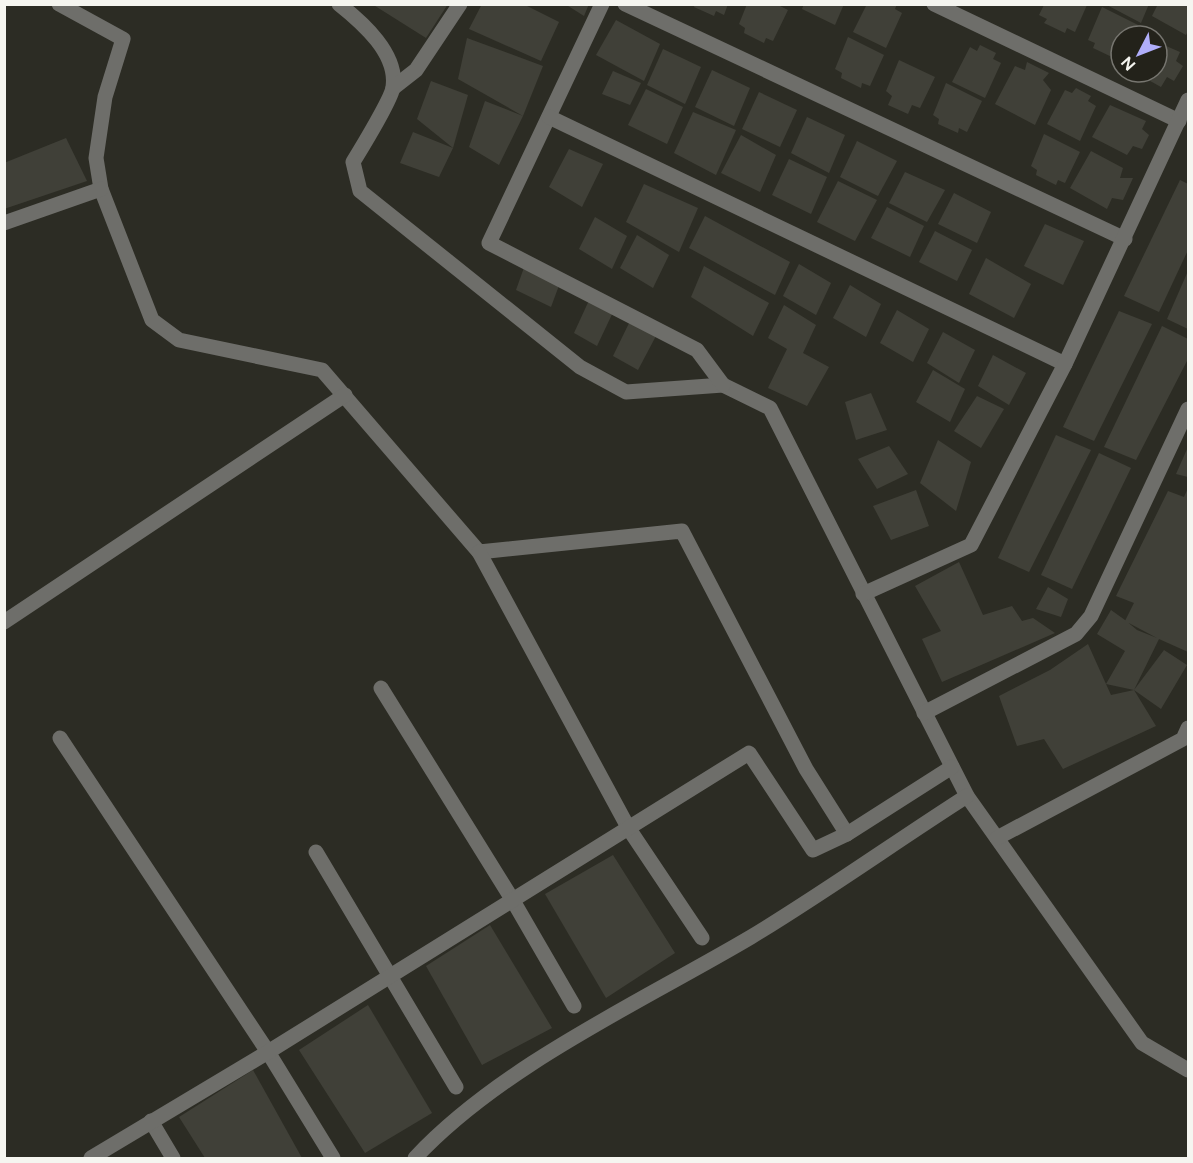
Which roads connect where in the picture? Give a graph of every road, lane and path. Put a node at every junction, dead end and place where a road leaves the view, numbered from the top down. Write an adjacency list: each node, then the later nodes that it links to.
1 (59, 4): 11 (street)
2 (339, 4): 7 (street)
3 (460, 4): 7 (street)
4 (602, 4): 9 (street)
5 (625, 4): 13 (street)
6 (934, 4): 10 (street)
7 (393, 88): 15 (street)
8 (1188, 100): 10 (street)
9 (549, 117): 14 (street); 15 (street)
10 (1179, 121): 13 (street)
11 (101, 189): 12 (street); 16 (street)
12 (4, 223)
13 (1125, 239): 14 (street)
14 (1065, 364): 19 (street)
15 (723, 385): 19 (street)
16 (345, 395): 18 (street); 20 (street)
17 (1188, 410): 22 (street)
18 (479, 552): 27 (street); 28 (street)
19 (863, 594): 22 (street)
20 (4, 622)
21 (381, 688): 31 (street)
22 (924, 713): 25 (street)
23 (1188, 728): 29 (street)
24 (60, 738): 35 (street)
25 (952, 767): 26 (street); 28 (street)
26 (967, 795): 29 (street); 42 (street)
27 (629, 829): 28 (street); 31 (street); 32 (street)
28 (847, 834)
29 (997, 838): 36 (street)
30 (316, 852): 33 (street)
31 (512, 899): 33 (street); 34 (street)
32 (702, 938)
33 (389, 976): 35 (street); 37 (street)
34 (574, 1006)
35 (268, 1052): 38 (street); 41 (street)
36 (1188, 1070)
37 (456, 1088)
38 (151, 1121): 39 (street); 40 (street)
39 (91, 1158)
40 (173, 1158)
41 (333, 1158)
42 (415, 1158)

